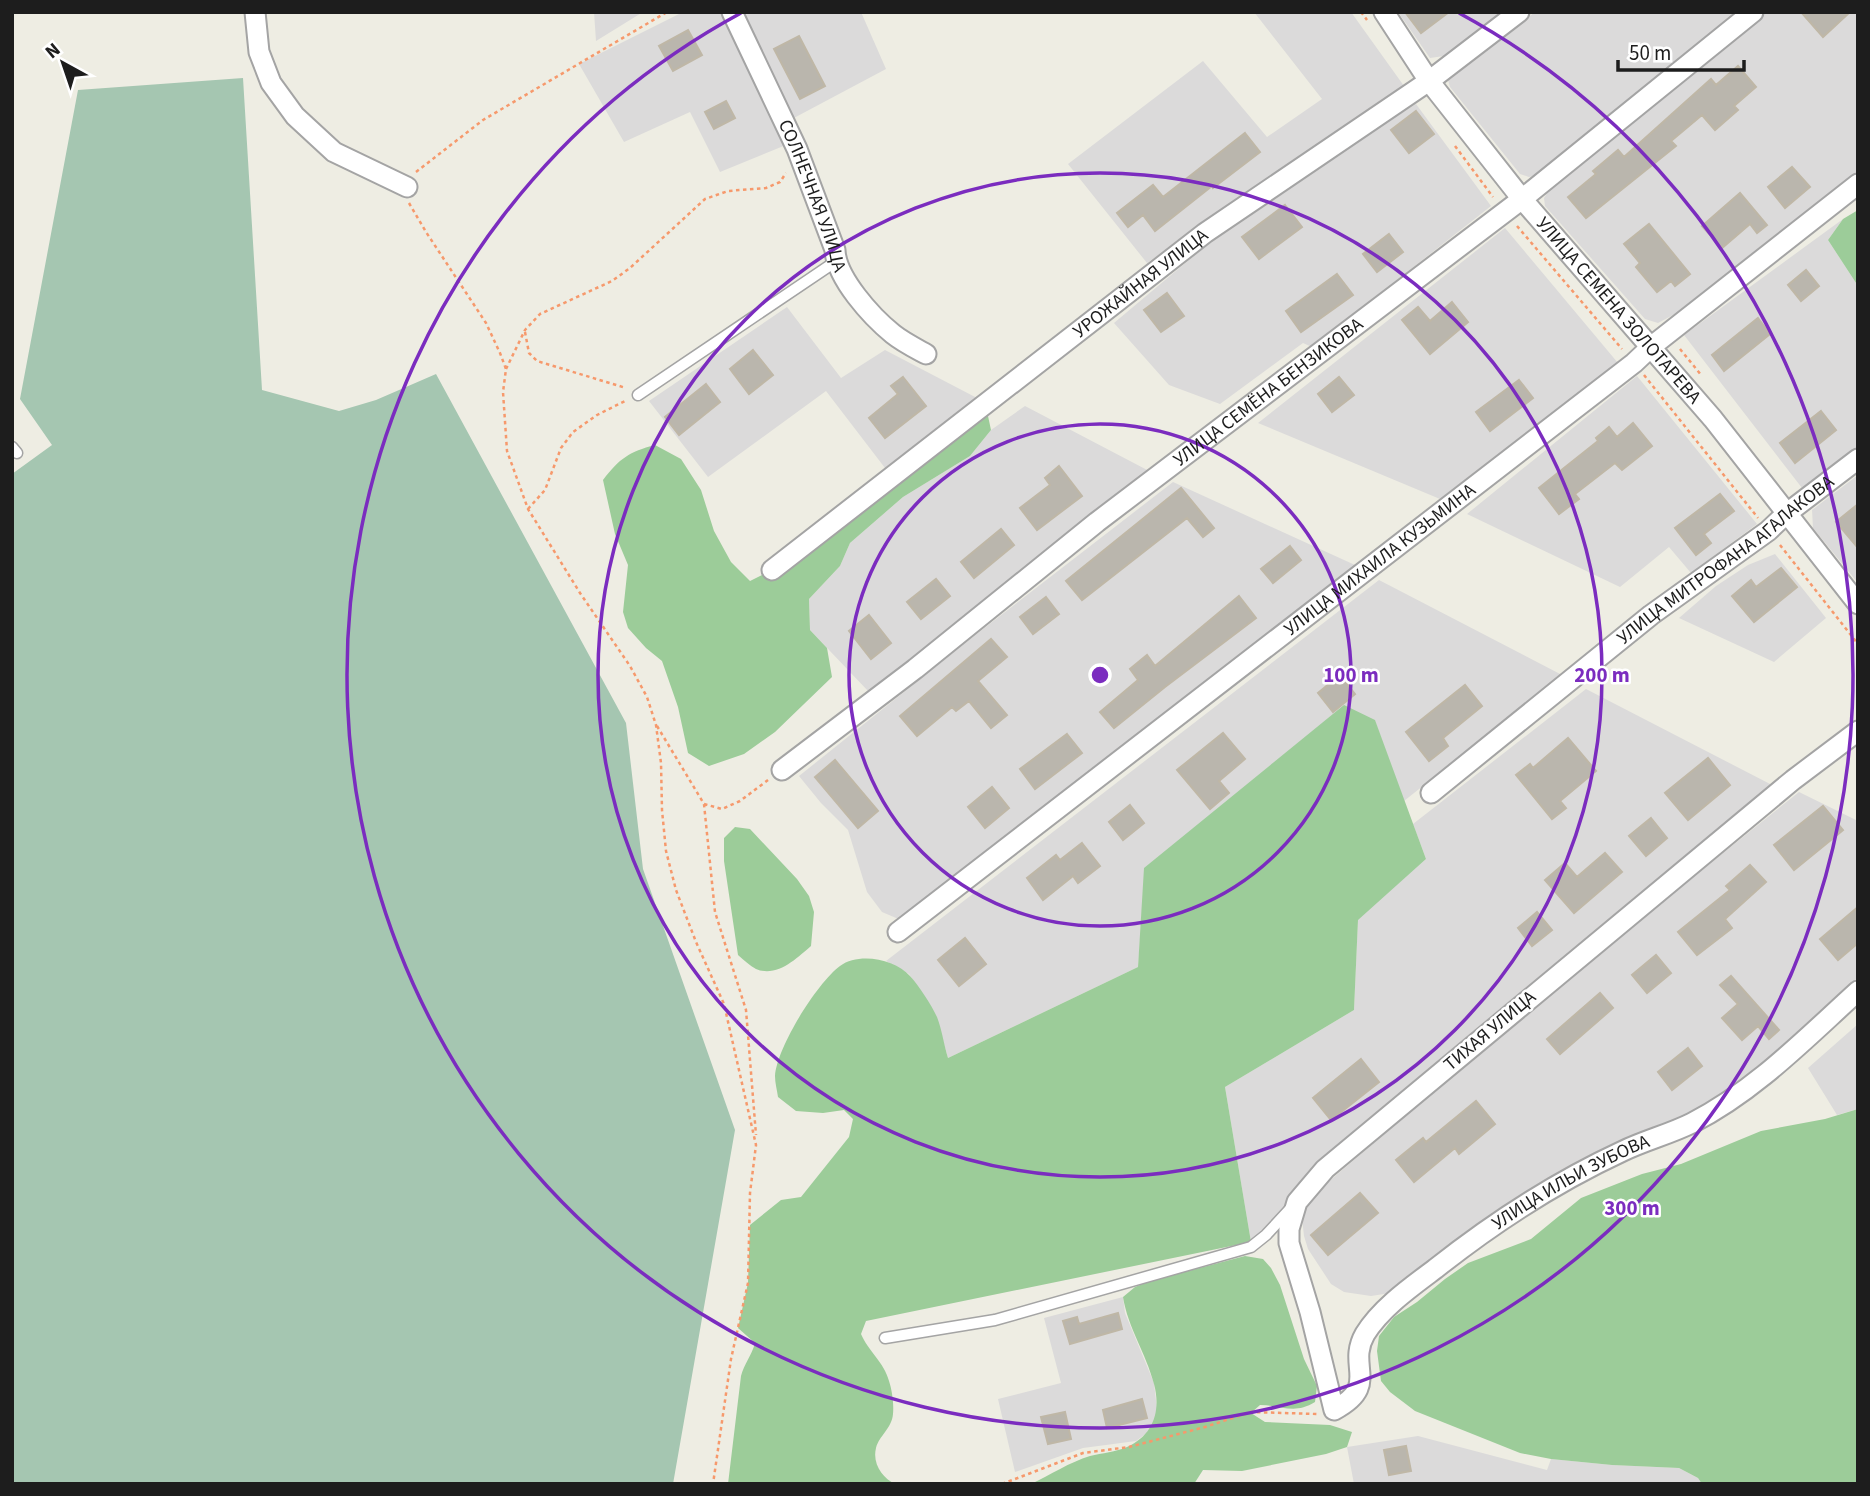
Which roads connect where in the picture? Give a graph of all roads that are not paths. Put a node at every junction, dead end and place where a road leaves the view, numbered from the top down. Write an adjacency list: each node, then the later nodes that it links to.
1 (255, 12): 8 (street)
2 (732, 12): 10 (street, СОЛНЕЧНАЯ УЛИЦА)
3 (1520, 12): 6 (street, УРОЖАЙНАЯ УЛИЦА)
4 (1753, 12): 9 (street, УЛИЦА СЕМЁНА БЕНЗИКОВА)
5 (1376, 18): 6 (street, УЛИЦА СЕМЕНА ЗОЛОТАРЕВА)
6 (1429, 80): 9 (street, УЛИЦА СЕМЕНА ЗОЛОТАРЕВА); 16 (street, УРОЖАЙНАЯ УЛИЦА)
7 (1858, 184): 11 (street, УЛИЦА МИХАИЛА КУЗЬМИНА)
8 (407, 187)
9 (1522, 199): 11 (street, УЛИЦА СЕМЕНА ЗОЛОТАРЕВА); 19 (street, УЛИЦА СЕМЁНА БЕНЗИКОВА)
10 (835, 262): 12 (street, СОЛНЕЧНАЯ УЛИЦА); 13 (lane)
11 (1652, 346): 15 (street, УЛИЦА СЕМЕНА ЗОЛОТАРЕВА); 21 (street, УЛИЦА МИХАИЛА КУЗЬМИНА)
12 (926, 354)
13 (638, 394)
14 (1858, 460): 15 (street, УЛИЦА МИТРОФАНА АГАЛАКОВА)
15 (1786, 514): 17 (street, УЛИЦА СЕМЕНА ЗОЛОТАРЕВА); 20 (street, УЛИЦА МИТРОФАНА АГАЛАКОВА)
16 (772, 570)
17 (1858, 604)
18 (1858, 731): 23 (street, ТИХАЯ УЛИЦА)
19 (782, 770)
20 (1430, 793)
21 (898, 932)
22 (1858, 991): 25 (street, УЛИЦА ИЛЬИ ЗУБОВА)
23 (1297, 1202): 24 (lane); 25 (street, ТИХАЯ УЛИЦА)
24 (885, 1338)
25 (1334, 1410)

